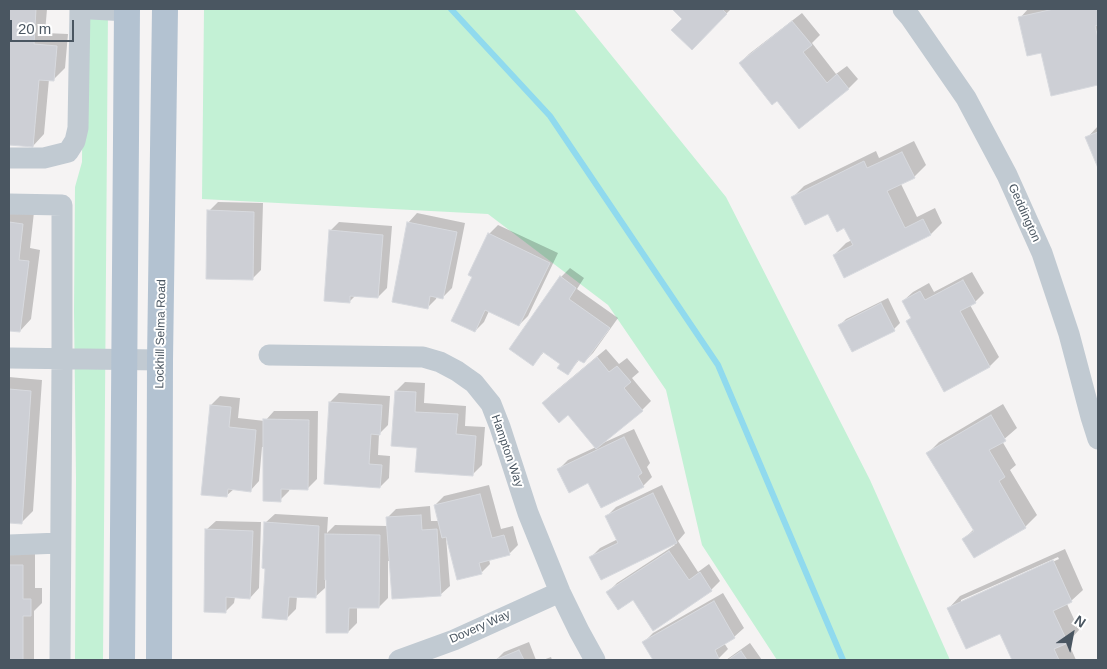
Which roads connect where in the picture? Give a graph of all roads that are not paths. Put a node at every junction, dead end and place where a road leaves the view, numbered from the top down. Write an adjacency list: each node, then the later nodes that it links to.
1 (80, 9): 6 (street)
2 (91, 9): 5 (street)
3 (165, 9): 12 (main road, Lockhill Selma Road)
4 (903, 9): 13 (street, Geddington)
5 (127, 10): 11 (main road)
6 (9, 158)
7 (9, 204): 10 (street)
8 (269, 355): 16 (street, Hampton Way)
9 (9, 358): 10 (street)
10 (62, 359): 11 (street); 14 (street)
11 (124, 359): 12 (street); 18 (main road)
12 (160, 360): 19 (main road, Lockhill Selma Road)
13 (1098, 439)
14 (60, 543): 15 (street); 17 (street)
15 (9, 545)
16 (560, 592): 20 (street, Dovery Way); 21 (street, Hampton Way)
17 (60, 660)
18 (122, 660)
19 (159, 660)
20 (399, 660)
21 (595, 660)

